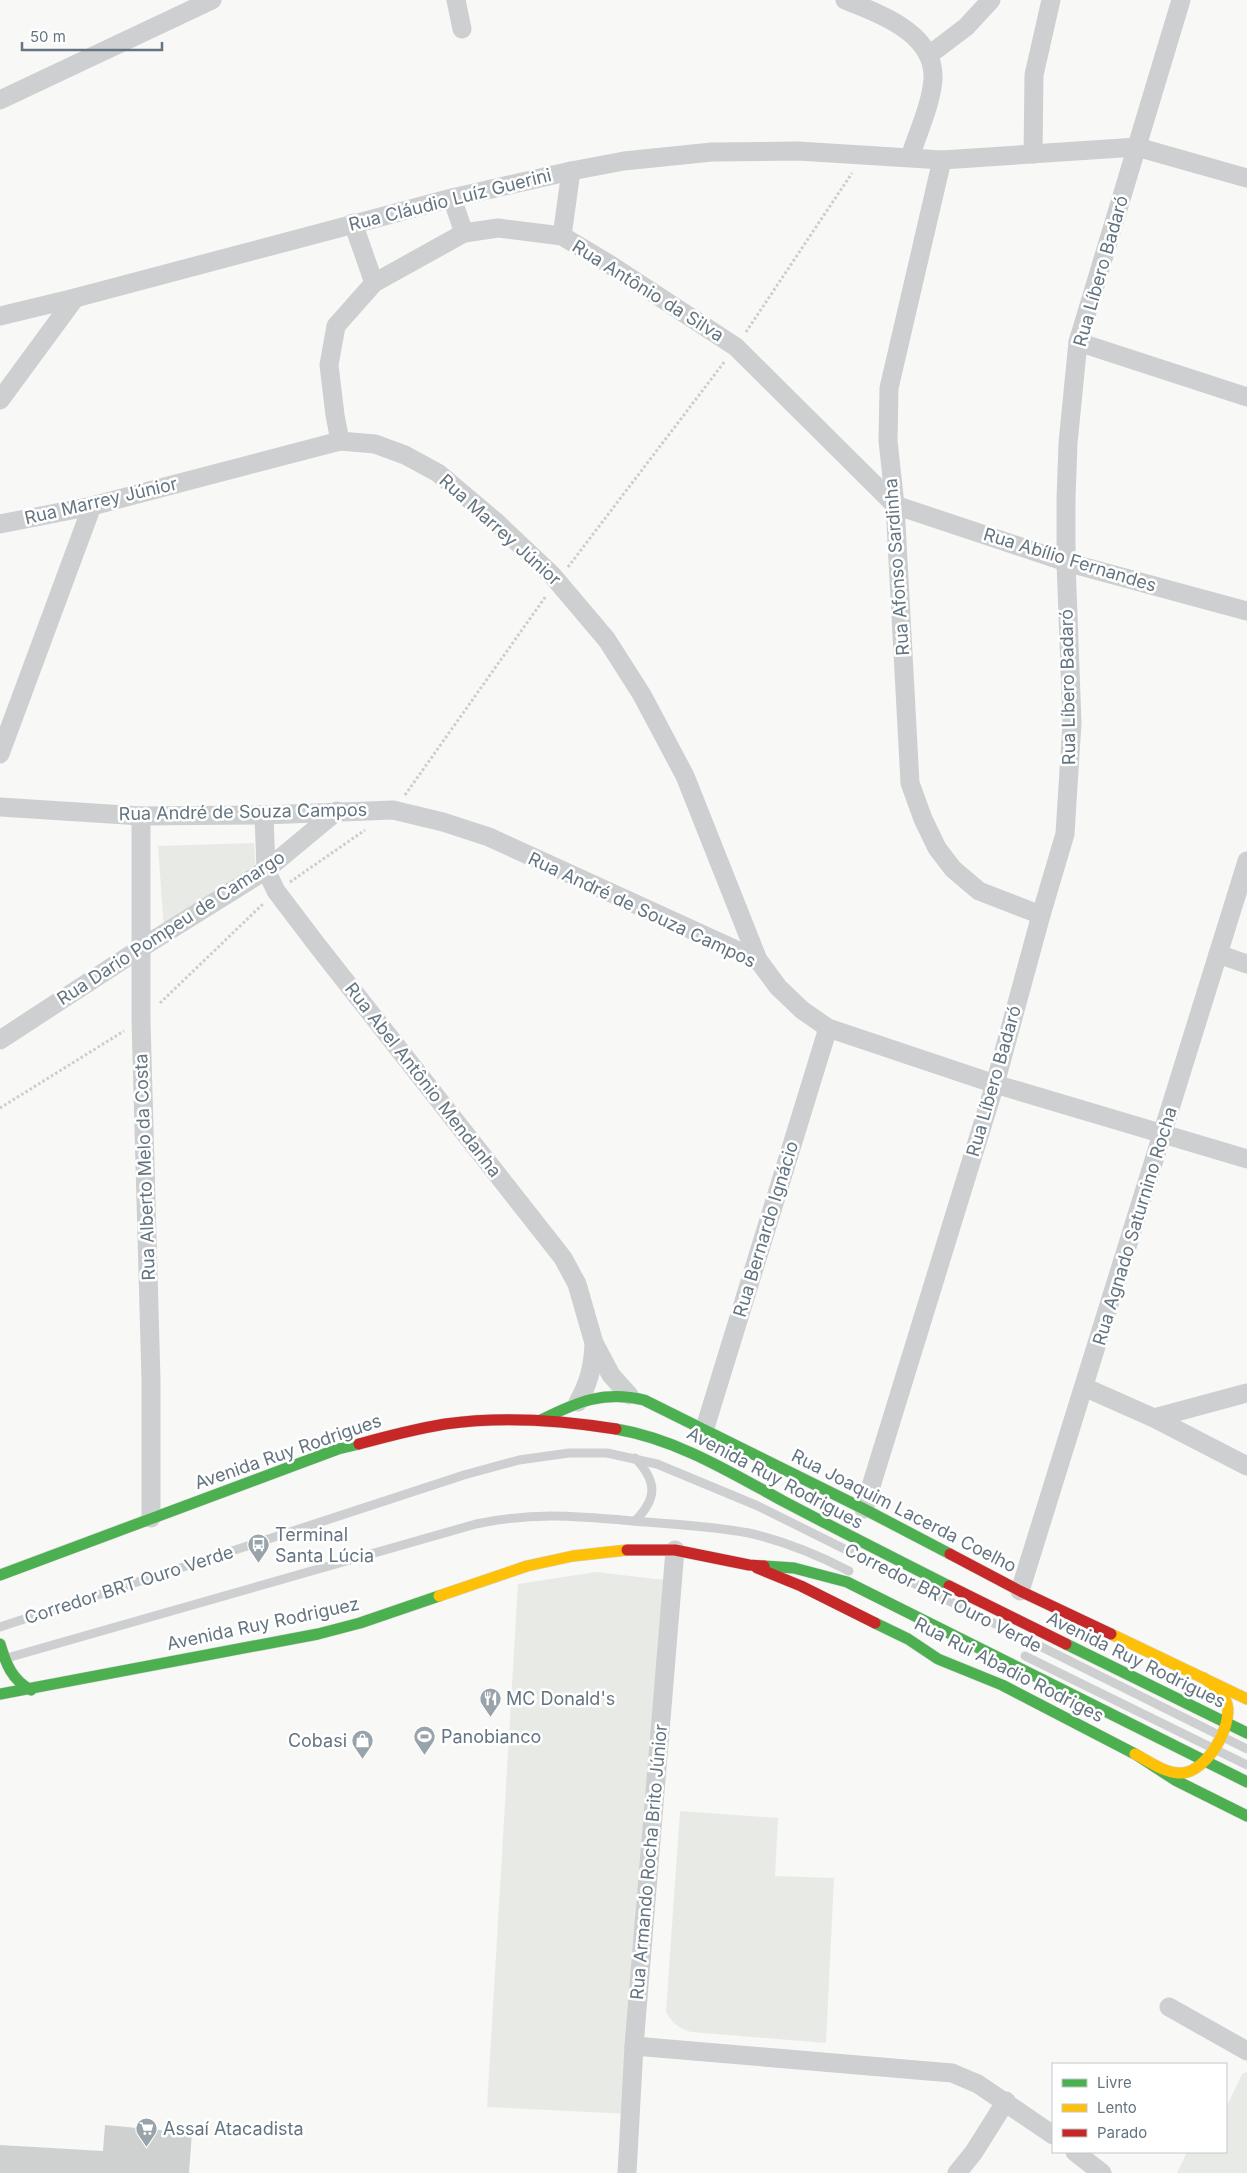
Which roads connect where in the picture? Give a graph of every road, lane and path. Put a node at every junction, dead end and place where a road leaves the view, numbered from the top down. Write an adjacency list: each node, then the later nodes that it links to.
1 (456, 0): 7 (street)
2 (845, 0): 8 (street)
3 (991, 0): 8 (street)
4 (1051, 0): 12 (street)
5 (1181, 0): 10 (street, Rua Líbero Badaró)
6 (202, 2): 9 (street)
7 (462, 29)
8 (929, 55): 13 (street)
9 (0, 100)
10 (1137, 147): 12 (street, Rua Cláudio Luíz Guerini); 16 (street, Rua Cláudio Luíz Guerini); 24 (street, Rua Líbero Badaró)
11 (865, 154): 13 (street, Rua Cláudio Luíz Guerini); 15 (street, Rua Cláudio Luíz Guerini); 25 (path)
12 (1033, 154): 14 (street, Rua Cláudio Luíz Guerini)
13 (910, 156): 14 (street, Rua Cláudio Luíz Guerini)
14 (942, 160): 29 (street, Rua Afonso Sardinha)
15 (571, 171): 17 (street, Rua Cláudio Luíz Guerini); 20 (street)
16 (1247, 178)
17 (452, 198): 18 (street, Rua Cláudio Luíz Guerini); 19 (street)
18 (354, 223): 21 (street); 22 (street, Rua Cláudio Luíz Guerini)
19 (464, 233): 20 (street, Rua Antônio da Silva); 21 (street, Rua Antônio da Silva)
20 (562, 236): 25 (street, Rua Antônio da Silva)
21 (374, 283): 28 (street, Rua Antônio da Silva)
22 (74, 298): 23 (street, Rua Cláudio Luíz Guerini); 27 (street)
23 (0, 316)
24 (1078, 342): 26 (street); 32 (street, Rua Líbero Badaró)
25 (736, 347): 29 (street, Rua Antônio da Silva); 33 (path)
26 (1247, 397)
27 (0, 400)
28 (340, 441): 30 (street, Rua Marrey Júnior); 33 (street, Rua Marrey Júnior)
29 (895, 505): 32 (street, Rua Abílio Fernandes); 44 (street, Rua Afonso Sardinha)
30 (92, 506): 31 (street, Rua Marrey Júnior); 35 (street)
31 (0, 524)
32 (1066, 562): 34 (street, Rua Abílio Fernandes); 44 (street, Rua Líbero Badaró)
33 (557, 581): 37 (path); 47 (street, Rua Marrey Júnior)
34 (1247, 611)
35 (0, 754)
36 (0, 807): 40 (street, Rua André de Souza Campos)
37 (393, 810): 38 (street, Rua André de Souza Campos); 43 (path); 47 (street, Rua André de Souza Campos)
38 (337, 811): 39 (street, Rua André de Souza Campos); 42 (street, Rua Dario Pompeu de Camargo)
39 (264, 815): 40 (street, Rua André de Souza Campos); 42 (street, Rua Abel Antônio Mendanha)
40 (141, 816): 45 (street, Rua Alberto Melo da Costa)
41 (1247, 861): 46 (street, Rua Agnado Saturnino Rocha)
42 (266, 870): 43 (street, Rua Abel Antônio Mendanha); 45 (street, Rua Dario Pompeu de Camargo)
43 (276, 891): 49 (path); 56 (street, Rua Abel Antônio Mendanha)
44 (1041, 915): 52 (street, Rua Líbero Badaró)
45 (141, 948): 49 (street, Rua Alberto Melo da Costa); 51 (street, Rua Dario Pompeu de Camargo)
46 (1218, 954): 48 (street); 54 (street, Rua Agnado Saturnino Rocha)
47 (758, 960): 50 (street, Rua André de Souza Campos)
48 (1247, 964)
49 (141, 1021): 53 (path); 67 (street, Rua Alberto Melo da Costa)
50 (828, 1028): 52 (street, Rua André de Souza Campos); 63 (street, Rua Bernardo Ignácio)
51 (0, 1040)
52 (995, 1084): 54 (street, Rua André de Souza Campos); 66 (street, Rua Líbero Badaró)
53 (0, 1108)
54 (1164, 1134): 55 (street, Rua André de Souza Campos); 57 (street, Rua Agnado Saturnino Rocha)
55 (1247, 1159)
56 (594, 1343): 59 (street, Rua Abel Antônio Mendanha); 60 (street, Rua Abel Antônio Mendanha)
57 (1084, 1387): 61 (street); 73 (street, Rua Agnado Saturnino Rocha)
58 (1247, 1393): 61 (street)
59 (629, 1395): 60 (main road, Rua Joaquim Lacerda Coelho); 63 (main road, Rua Joaquim Lacerda Coelho)
60 (578, 1402): 62 (main road, Rua Joaquim Lacerda Coelho)
61 (1154, 1418): 65 (street)
62 (540, 1420): 67 (main road, Avenida Ruy Rodrigues); 82 (main road, Avenida Ruy Rodrigues)
63 (704, 1430): 66 (main road, Rua Joaquim Lacerda Coelho)
64 (634, 1458): 68 (lane); 74 (lane, Corredor BRT Ouro Verde); 84 (lane, Corredor BRT Ouro Verde)
65 (1247, 1466)
66 (864, 1509): 73 (main road, Rua Joaquim Lacerda Coelho)
67 (151, 1518): 72 (main road, Avenida Ruy Rodrigues)
68 (635, 1521): 71 (lane, Corredor BRT Ouro Verde); 77 (lane, Corredor BRT Ouro Verde)
69 (675, 1550): 70 (main road); 79 (main road, Avenida Ruy Rodriguez); 93 (street, Rua Armando Rocha Brito Júnior)
70 (749, 1565): 87 (main road, Rua Rui Abadio Rodriges); 88 (main road)
71 (861, 1576)
72 (3, 1580)
73 (1020, 1590): 78 (main road, Rua Joaquim Lacerda Coelho)
74 (0, 1627)
75 (0, 1644): 77 (main road)
76 (1020, 1653): 85 (lane, Corredor BRT Ouro Verde)
77 (2, 1660): 79 (main road)
78 (1204, 1678): 81 (main road, Rua Joaquim Lacerda Coelho); 82 (main road)
79 (31, 1690): 80 (main road, Avenida Ruy Rodriguez)
80 (0, 1694)
81 (1247, 1699)
82 (1226, 1724): 83 (main road, Avenida Ruy Rodrigues); 84 (main road)
83 (1247, 1733)
84 (1220, 1736): 85 (main road); 86 (lane, Corredor BRT Ouro Verde)
85 (1214, 1747): 88 (main road); 89 (lane, Corredor BRT Ouro Verde)
86 (1247, 1749)
87 (1135, 1754): 88 (main road); 91 (main road, Rua Rui Abadio Rodriges)
88 (1206, 1760): 90 (main road)
89 (1247, 1765)
90 (1247, 1782)
91 (1247, 1816)
92 (1169, 2007): 94 (street)
93 (634, 2046): 95 (street); 98 (street, Rua Armando Rocha Brito Júnior)
94 (1247, 2051)
95 (1006, 2101): 96 (street); 99 (street)
96 (1052, 2134)
97 (1076, 2153): 100 (street)
98 (627, 2173)
99 (957, 2173)
100 (1102, 2173)

